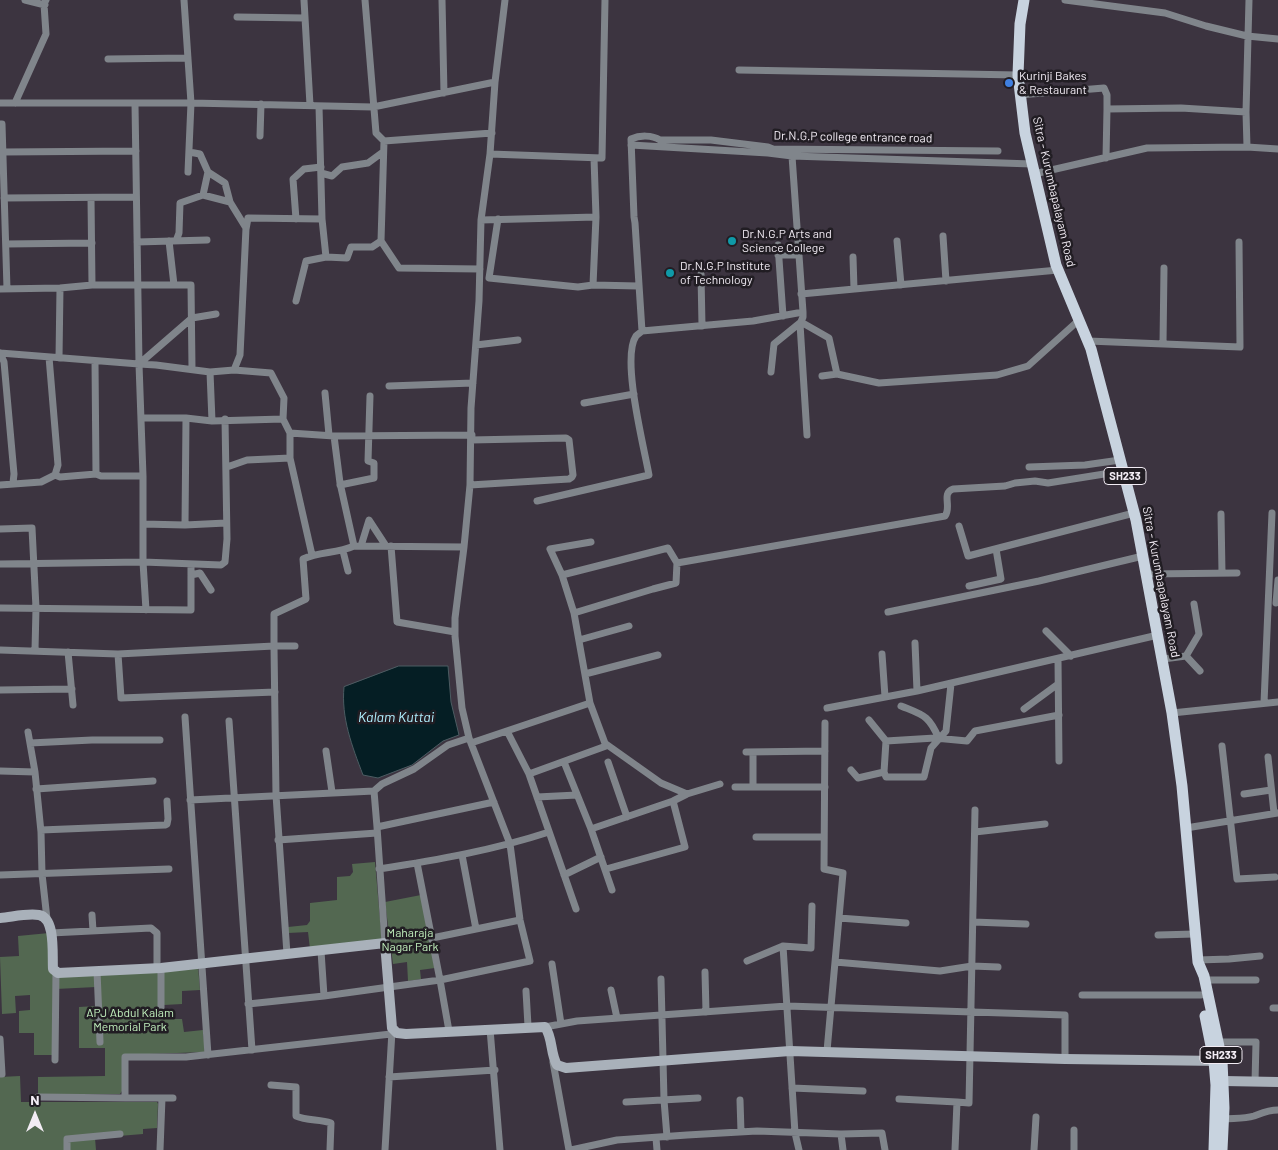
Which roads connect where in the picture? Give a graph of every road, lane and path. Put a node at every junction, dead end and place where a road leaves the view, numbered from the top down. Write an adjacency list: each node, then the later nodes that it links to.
1 (25, 0): 11 (street)
2 (184, 0): 16 (street)
3 (304, 0): 13 (street)
4 (366, 0): 30 (street)
5 (442, 0): 21 (street)
6 (505, 0): 20 (street)
7 (605, 0): 47 (street)
8 (1024, 0): 19 (main road, Sitra - Kurumbapalayam Road / SH233)
9 (1066, 0): 14 (street)
10 (1249, 0): 14 (street)
11 (46, 3): 24 (street)
12 (237, 17): 13 (street)
13 (305, 18): 28 (street)
14 (1248, 36): 15 (street); 32 (street)
15 (1278, 39)
16 (188, 58): 17 (street); 25 (street)
17 (108, 60)
18 (739, 70): 19 (street)
19 (1018, 75): 22 (main road, Sitra - Kurumbapalayam Road / SH233)
20 (495, 82): 21 (street); 34 (street)
21 (444, 93): 30 (street)
22 (1019, 95): 31 (street); 49 (main road, Sitra - Kurumbapalayam Road / SH233)
23 (0, 103): 24 (street)
24 (15, 103): 26 (street)
25 (191, 103): 26 (street); 27 (street); 43 (street)
26 (135, 104): 42 (street)
27 (261, 104): 28 (street); 35 (street)
28 (310, 105): 29 (street)
29 (319, 106): 30 (street); 50 (street)
30 (373, 106): 36 (street)
31 (1107, 109): 32 (street); 48 (street)
32 (1246, 112): 38 (street)
33 (0, 124): 41 (street)
34 (492, 133): 36 (street); 45 (street)
35 (260, 136)
36 (384, 140): 44 (street)
37 (631, 146): 40 (street, Dr.N.G.P college entrance road); 46 (street); 88 (street)
38 (1247, 147): 39 (street); 48 (street)
39 (1278, 149)
40 (998, 151)
41 (3, 152): 42 (street); 55 (street)
42 (136, 152): 54 (street)
43 (189, 152): 51 (street); 52 (street)
44 (383, 152): 50 (street); 67 (street)
45 (490, 154): 47 (street); 62 (street)
46 (792, 156): 49 (street); 74 (street)
47 (594, 158): 58 (street)
48 (1106, 158): 49 (street)
49 (1033, 169): 80 (main road, Sitra - Kurumbapalayam Road / SH233)
50 (321, 170): 59 (street); 60 (street)
51 (188, 172)
52 (208, 172): 53 (street); 57 (street)
53 (203, 195): 57 (street); 66 (street)
54 (136, 197): 56 (street); 69 (street)
55 (4, 198): 56 (street); 72 (street)
56 (91, 198): 71 (street)
57 (230, 202): 63 (street)
58 (596, 217): 61 (street); 87 (street)
59 (296, 219): 60 (street); 63 (street)
60 (322, 219): 76 (street)
61 (498, 219): 62 (street); 87 (street)
62 (482, 220): 79 (street)
63 (246, 230): 112 (street)
64 (942, 236): 82 (street)
65 (208, 240): 66 (street)
66 (172, 241): 69 (street); 86 (street)
67 (381, 241): 76 (street); 79 (street)
68 (897, 241): 84 (street)
69 (137, 242): 83 (street)
70 (1239, 242): 105 (street)
71 (92, 243): 72 (street); 85 (street)
72 (6, 244): 90 (street)
73 (778, 245): 75 (street)
74 (798, 255): 75 (street); 92 (street)
75 (778, 256): 96 (street)
76 (326, 257): 93 (street)
77 (853, 257): 91 (street)
78 (1164, 268): 105 (street)
79 (480, 269): 104 (street)
80 (1058, 270): 82 (street); 98 (main road, Sitra - Kurumbapalayam Road / SH233)
81 (702, 274): 100 (street)
82 (946, 280): 84 (street)
83 (138, 284): 85 (street); 86 (street); 110 (street)
84 (901, 284): 91 (street)
85 (92, 285): 89 (street)
86 (174, 285): 97 (street)
87 (593, 285): 88 (street)
88 (638, 286): 101 (street)
89 (60, 288): 90 (street); 108 (street)
90 (4, 289)
91 (854, 289): 92 (street)
92 (801, 294): 94 (street)
93 (296, 301)
94 (803, 312): 96 (street); 99 (street)
95 (216, 314): 97 (street)
96 (783, 316): 100 (street)
97 (192, 318): 110 (street); 111 (street)
98 (1079, 320): 103 (main road, Sitra - Kurumbapalayam Road / SH233); 115 (street)
99 (801, 322): 114 (street); 115 (street); 129 (street)
100 (702, 326): 101 (street)
101 (642, 331): 120 (street)
102 (518, 340): 104 (street)
103 (1088, 341): 105 (street); 134 (main road, Sitra - Kurumbapalayam Road / SH233)
104 (476, 344): 117 (street)
105 (1163, 344)
106 (0, 353): 107 (street); 140 (street)
107 (48, 357): 108 (street); 138 (street)
108 (59, 358): 109 (street)
109 (95, 361): 110 (street); 137 (street)
110 (139, 364): 111 (street); 123 (street)
111 (192, 368): 113 (street)
112 (234, 370): 113 (street); 125 (street)
113 (210, 372): 127 (street)
114 (771, 372)
115 (837, 374): 116 (street)
116 (822, 376)
117 (473, 384): 118 (street); 132 (street)
118 (389, 386)
119 (324, 393): 130 (street)
120 (634, 394): 122 (street); 144 (street)
121 (370, 396): 131 (street)
122 (584, 403)
123 (141, 418): 124 (street); 139 (street)
124 (190, 418): 127 (street); 150 (street)
125 (283, 418): 126 (street); 128 (street)
126 (225, 419): 127 (street); 136 (street)
127 (212, 421)
128 (290, 433): 130 (street); 133 (street)
129 (807, 435)
130 (331, 436): 131 (street); 142 (street)
131 (368, 436): 132 (street); 142 (street)
132 (471, 437): 143 (street); 143 (street)
133 (290, 458): 136 (street); 159 (street)
134 (1122, 466): 135 (street); 146 (main road, Sitra - Kurumbapalayam Road / SH233); 162 (street)
135 (1029, 467)
136 (226, 468): 148 (street)
137 (96, 474): 138 (street); 139 (street)
138 (56, 476): 140 (street)
139 (143, 476): 149 (street)
140 (13, 484): 141 (street)
141 (0, 485)
142 (340, 485): 154 (street)
143 (470, 485): 156 (street)
144 (536, 501)
145 (1272, 513): 211 (street)
146 (1134, 514): 157 (street); 160 (main road, Sitra - Kurumbapalayam Road / SH233)
147 (1220, 514): 167 (street)
148 (226, 523): 150 (street); 165 (street)
149 (143, 524): 150 (street); 161 (street)
150 (185, 525)
151 (960, 526): 157 (street)
152 (0, 529): 164 (street)
153 (590, 542): 171 (street)
154 (358, 546): 155 (street); 155 (street); 158 (street)
155 (389, 546): 156 (street); 184 (street)
156 (464, 546): 184 (street)
157 (996, 548): 173 (street)
158 (343, 551): 159 (street); 166 (street)
159 (312, 555): 188 (street)
160 (1143, 556): 169 (main road, Sitra - Kurumbapalayam Road / SH233); 180 (street)
161 (143, 562): 164 (street); 165 (street); 179 (street)
162 (677, 563): 171 (street); 181 (street)
163 (0, 564): 164 (street)
164 (35, 564): 178 (street)
165 (191, 564): 170 (street)
166 (348, 571)
167 (1222, 573): 168 (street); 169 (street)
168 (1237, 573)
169 (1147, 574): 185 (main road, Sitra - Kurumbapalayam Road / SH233)
170 (191, 575): 174 (street); 179 (street)
171 (562, 575): 181 (street)
172 (1278, 580): 175 (street)
173 (969, 586)
174 (211, 590)
175 (1276, 603)
176 (1194, 604): 197 (street)
177 (0, 608): 178 (street)
178 (36, 608): 179 (street); 191 (street)
179 (146, 610)
180 (888, 612)
181 (574, 613): 186 (street)
182 (629, 626): 186 (street)
183 (1046, 630): 196 (street)
184 (455, 632): 226 (street)
185 (1158, 635): 196 (street); 199 (main road, Sitra - Kurumbapalayam Road / SH233)
186 (579, 640): 201 (street)
187 (915, 642): 206 (street)
188 (274, 646): 189 (street); 193 (street); 207 (street)
189 (295, 646)
190 (0, 650): 191 (street)
191 (35, 650): 192 (street)
192 (68, 652): 193 (street); 204 (street)
193 (118, 654): 207 (street)
194 (882, 654): 208 (street)
195 (658, 655): 201 (street)
196 (1071, 656): 198 (street)
197 (1186, 656): 199 (street); 200 (street)
198 (1058, 659): 202 (street); 203 (street)
199 (1162, 659): 216 (main road, Sitra - Kurumbapalayam Road / SH233)
200 (1200, 671)
201 (585, 674): 210 (street)
202 (951, 684): 206 (street); 224 (street)
203 (1058, 684): 215 (street); 217 (street)
204 (72, 689): 205 (street); 212 (street)
205 (0, 690)
206 (917, 691): 208 (street)
207 (275, 692): 253 (street)
208 (885, 697): 214 (street)
209 (1278, 702): 211 (street)
210 (590, 703): 222 (street); 229 (street)
211 (1264, 703): 216 (street)
212 (73, 705)
213 (901, 706): 224 (street)
214 (827, 708)
215 (1024, 709)
216 (1172, 713): 266 (main road, Sitra - Kurumbapalayam Road / SH233)
217 (1059, 715): 224 (street); 234 (street)
218 (185, 717): 257 (street)
219 (869, 720): 227 (street)
220 (229, 721): 255 (street)
221 (825, 723): 232 (street)
222 (508, 731): 226 (street); 241 (street)
223 (28, 732): 228 (street)
224 (939, 739): 227 (street); 240 (street)
225 (160, 740): 228 (street)
226 (470, 740): 249 (street); 260 (street)
227 (886, 741): 240 (street)
228 (30, 743): 239 (street)
229 (606, 744): 235 (street); 251 (street)
230 (1222, 746): 264 (street)
231 (326, 751): 250 (street)
232 (825, 751): 245 (street); 246 (street)
233 (1268, 757): 248 (street)
234 (1059, 760)
235 (564, 762): 241 (street); 254 (street)
236 (608, 762): 263 (street)
237 (852, 770): 240 (street)
238 (0, 771): 239 (street)
239 (34, 772): 247 (street)
240 (884, 772)
241 (529, 774): 256 (street)
242 (153, 781): 247 (street)
243 (720, 784): 251 (street)
244 (735, 787): 245 (street)
245 (754, 787): 246 (street)
246 (824, 787): 273 (street)
247 (36, 789): 268 (street)
248 (1271, 790): 252 (street); 262 (street)
249 (374, 791): 250 (street); 269 (street)
250 (332, 792): 253 (street)
251 (687, 794): 259 (street)
252 (1244, 794)
253 (276, 795): 255 (street); 274 (street)
254 (577, 796): 256 (street); 267 (street)
255 (233, 797): 257 (street); 308 (street)
256 (537, 797): 270 (street)
257 (190, 800): 312 (street)
258 (167, 801): 268 (street)
259 (673, 801): 263 (street); 279 (street)
260 (494, 802): 269 (street); 275 (street)
261 (975, 810): 271 (street)
262 (1276, 813): 264 (street)
263 (627, 817): 267 (street)
264 (1230, 820): 266 (street); 285 (street)
265 (1045, 824): 271 (street)
266 (1186, 828): 300 (main road, Sitra - Kurumbapalayam Road / SH233)
267 (591, 829): 277 (street)
268 (41, 830): 282 (street)
269 (377, 830): 274 (street); 281 (street)
270 (549, 832): 275 (street); 284 (street)
271 (975, 832): 294 (street)
272 (756, 837): 273 (street)
273 (823, 837): 291 (street)
274 (278, 840): 306 (street)
275 (510, 844): 276 (street); 293 (street)
276 (462, 854): 278 (street); 297 (street)
277 (601, 857): 279 (street); 284 (street)
278 (417, 863): 281 (street); 302 (street)
279 (606, 868): 286 (street)
280 (169, 869): 282 (street)
281 (379, 869): 303 (street)
282 (42, 874): 283 (street); 292 (street)
283 (0, 875)
284 (564, 875): 288 (street)
285 (1275, 877)
286 (612, 890)
287 (812, 906): 304 (street)
288 (576, 909)
289 (92, 914): 298 (street)
290 (0, 918): 292 (street)
291 (839, 918): 295 (street); 311 (street)
292 (47, 919): 299 (street)
293 (520, 920): 297 (street); 321 (street)
294 (973, 922): 296 (street); 314 (street)
295 (906, 923)
296 (1026, 924)
297 (476, 929): 302 (street)
298 (93, 931): 299 (street); 316 (street)
299 (51, 933): 317 (street)
300 (1195, 934): 301 (street); 310 (main road, Sitra - Kurumbapalayam Road / SH233)
301 (1158, 935)
302 (432, 938): 321 (street)
303 (385, 943): 305 (street); 324 (street)
304 (783, 946): 309 (street); 331 (street)
305 (321, 951): 306 (street); 329 (street)
306 (287, 954): 308 (street)
307 (1260, 956): 310 (street)
308 (246, 959): 312 (street); 330 (street)
309 (747, 961)
310 (1198, 961): 322 (main road, Sitra - Kurumbapalayam Road / SH233); 328 (main road)
311 (835, 962): 314 (street); 332 (street)
312 (202, 963): 316 (street); 350 (street)
313 (552, 964): 338 (street)
314 (972, 966): 315 (street); 334 (street)
315 (998, 967)
316 (159, 968): 318 (street); 336 (street)
317 (56, 971): 318 (street); 354 (street)
318 (97, 971): 345 (street)
319 (705, 972): 333 (street)
320 (661, 979): 335 (street)
321 (440, 980): 324 (street); 343 (street)
322 (1205, 980): 323 (street); 346 (main road, Sitra - Kurumbapalayam Road / SH233)
323 (1256, 980)
324 (389, 986): 329 (street); 342 (street)
325 (611, 990): 337 (street)
326 (526, 991): 339 (street)
327 (1082, 995): 328 (street)
328 (1201, 995): 356 (main road)
329 (324, 996): 330 (street)
330 (248, 1004): 347 (street)
331 (787, 1006): 332 (street); 333 (street); 348 (street)
332 (831, 1008): 334 (street); 349 (street)
333 (706, 1012): 335 (street)
334 (971, 1012): 351 (street); 353 (street)
335 (661, 1015): 337 (street); 355 (street)
336 (161, 1016)
337 (617, 1018): 338 (street)
338 (561, 1024): 340 (street)
339 (528, 1026): 340 (street); 341 (street)
340 (544, 1027): 352 (street)
341 (490, 1029): 343 (street); 357 (street)
342 (392, 1031): 343 (street); 347 (street); 359 (street)
343 (448, 1031)
344 (0, 1039): 358 (street)
345 (100, 1042)
346 (1218, 1042): 356 (main road, Sitra - Kurumbapalayam Road / SH233); 361 (street)
347 (252, 1050): 350 (street)
348 (790, 1051): 349 (street); 355 (street); 364 (street)
349 (827, 1051): 351 (street)
350 (208, 1054): 367 (street)
351 (970, 1057): 353 (street); 375 (street)
352 (553, 1058): 355 (street); 391 (street)
353 (1065, 1059): 356 (street)
354 (56, 1060)
355 (662, 1060): 372 (street)
356 (1218, 1061): 360 (main road, Sitra - Kurumbapalayam Road / SH233); 399 (main road)
357 (494, 1070): 359 (street); 390 (street)
358 (0, 1074)
359 (389, 1077): 389 (street)
360 (1224, 1081): 361 (street); 378 (main road, Sitra - Kurumbapalayam Road / SH233)
361 (1255, 1082): 362 (street)
362 (1278, 1082)
363 (271, 1085): 388 (street)
364 (792, 1088): 365 (street); 381 (street)
365 (863, 1091)
366 (38, 1097): 367 (street)
367 (125, 1098): 368 (street)
368 (162, 1098): 369 (street); 387 (street)
369 (173, 1098)
370 (698, 1098): 372 (street)
371 (899, 1099): 375 (street)
372 (664, 1100): 374 (street); 384 (street)
373 (740, 1100): 380 (street)
374 (626, 1102)
375 (957, 1102): 396 (street)
376 (1278, 1110): 378 (street)
377 (1036, 1117): 397 (street)
378 (1224, 1120): 400 (main road, Sitra - Kurumbapalayam Road / SH233)
379 (1074, 1130): 398 (street)
380 (741, 1132): 381 (street); 384 (street)
381 (795, 1133): 383 (street); 393 (street)
382 (120, 1134): 386 (street)
383 (841, 1134): 394 (street); 395 (street)
384 (667, 1137): 385 (street)
385 (656, 1138): 391 (street); 392 (street)
386 (68, 1150)
387 (160, 1150)
388 (330, 1150)
389 (386, 1150)
390 (500, 1150)
391 (570, 1150)
392 (657, 1150)
393 (799, 1150)
394 (843, 1150)
395 (885, 1150)
396 (955, 1150)
397 (1034, 1150)
398 (1074, 1150)
399 (1214, 1150)
400 (1222, 1150)

